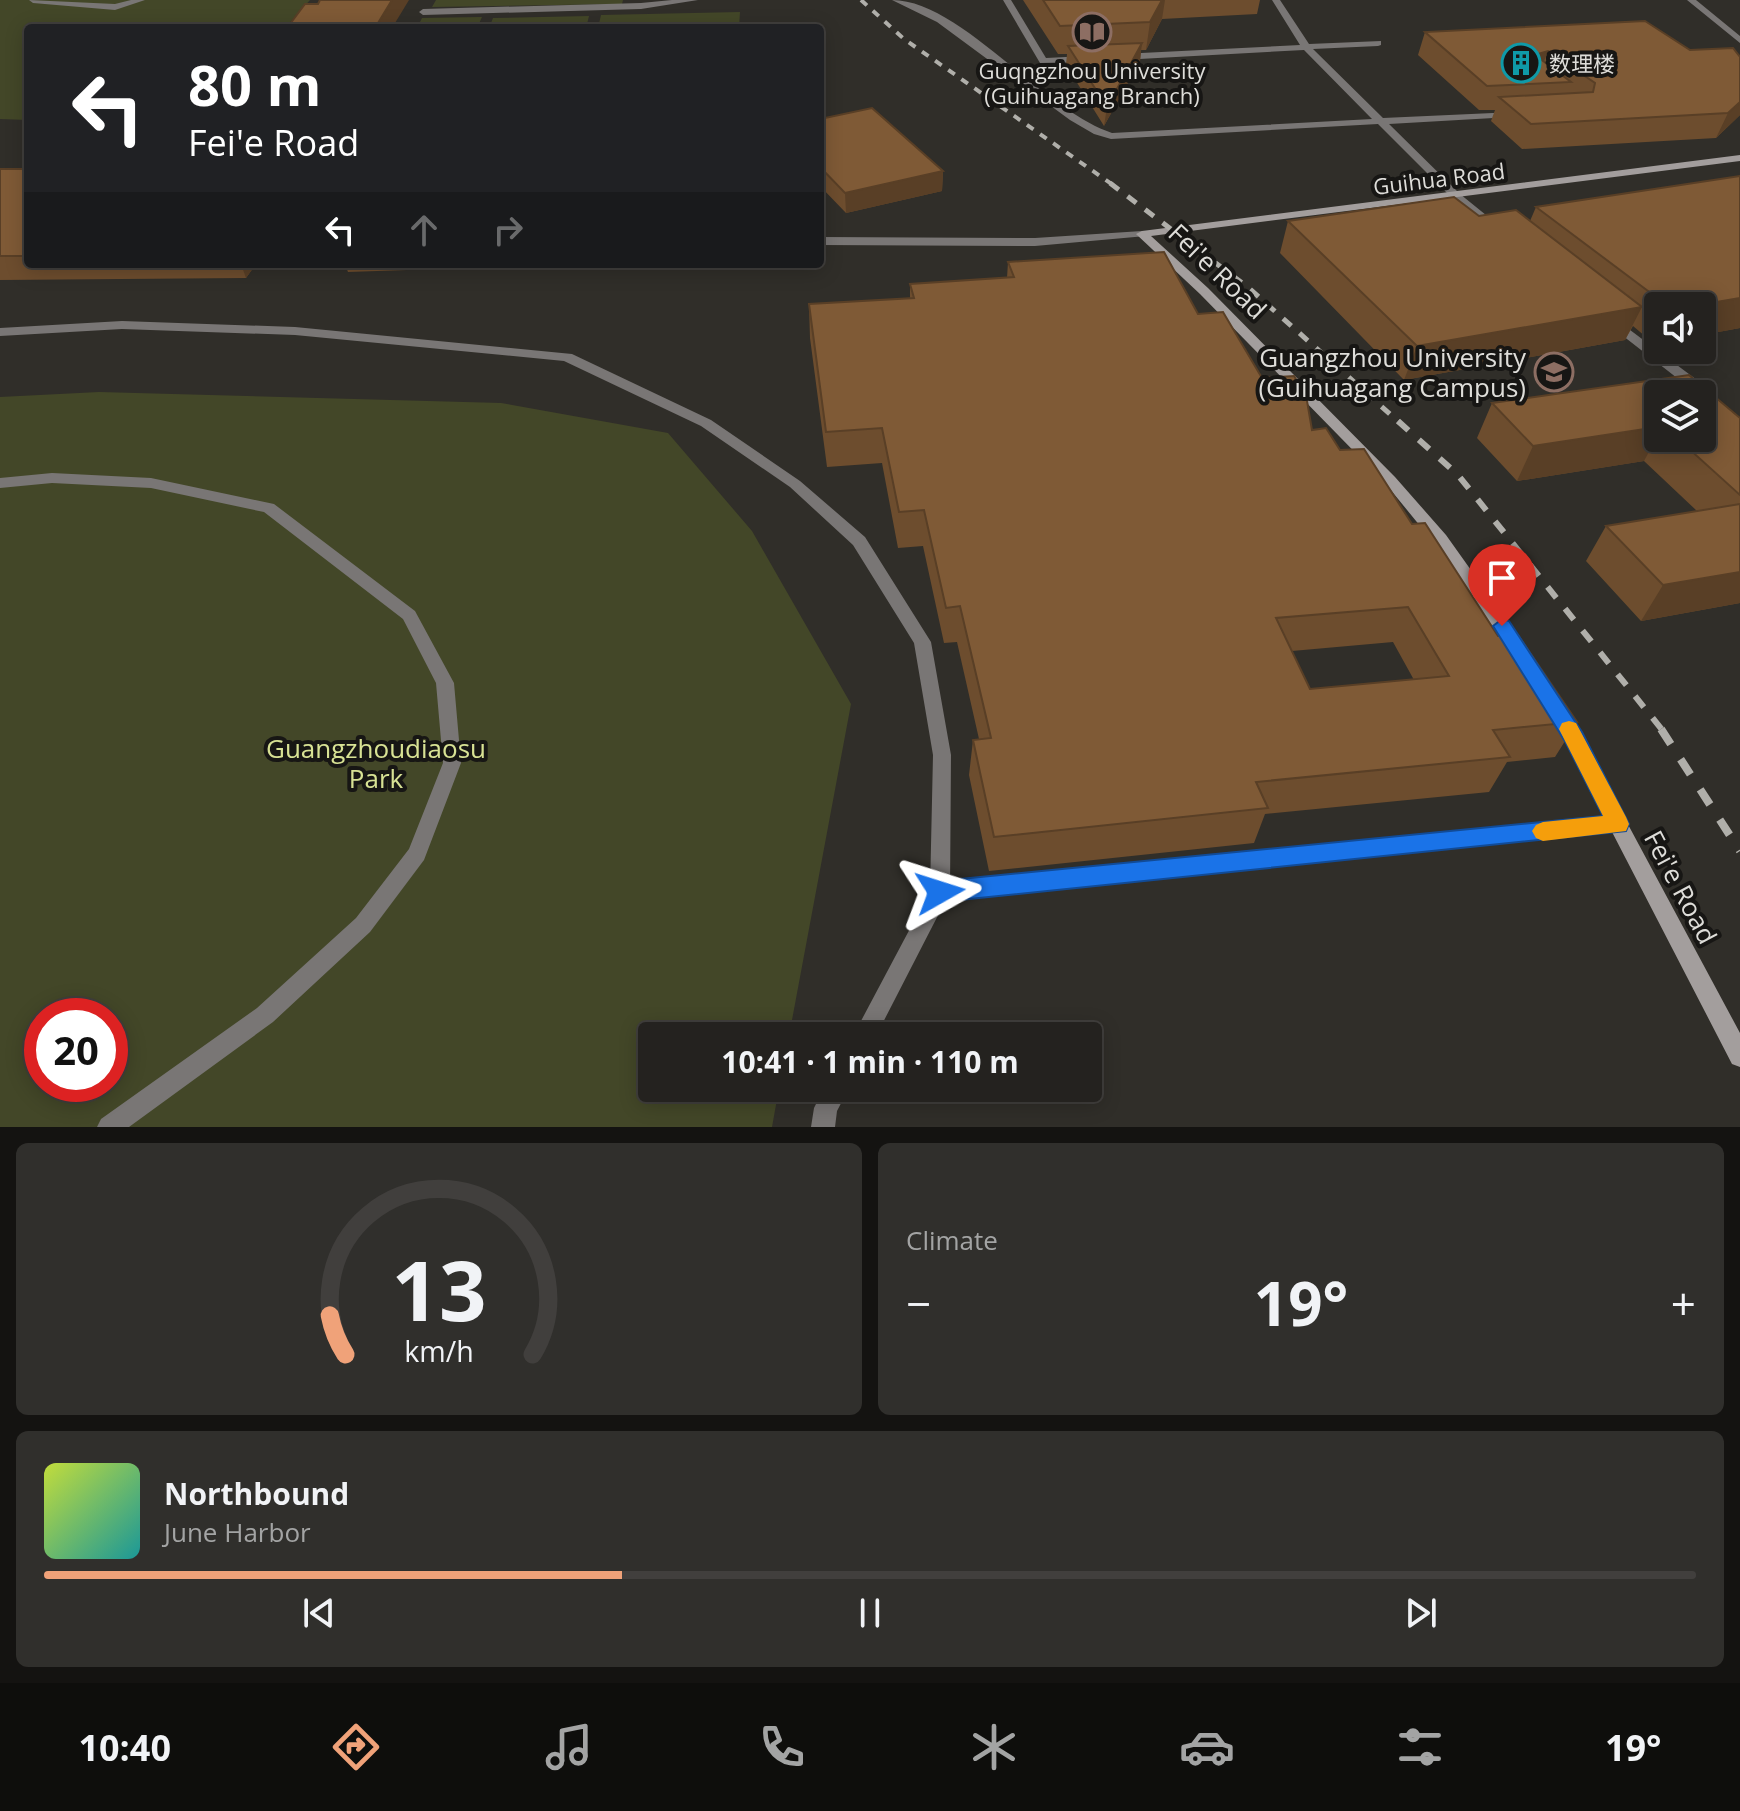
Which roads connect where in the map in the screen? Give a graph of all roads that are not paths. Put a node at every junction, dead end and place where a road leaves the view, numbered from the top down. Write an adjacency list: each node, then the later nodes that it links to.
1 (33, 0): 2 (street)
2 (141, 0)
3 (693, 0): 8 (street)
4 (896, 0): 14 (street)
5 (1007, 0): 12 (street)
6 (1276, 0): 12 (street)
7 (1691, 0): 10 (street)
8 (638, 3): 9 (street)
9 (423, 12)
10 (1740, 40)
11 (1378, 43): 12 (street)
12 (1306, 47): 14 (street)
13 (1518, 114): 14 (street)
14 (1380, 121): 16 (street)
15 (1740, 158): 16 (street, Guihua Road)
16 (1456, 196): 17 (street); 18 (street, Guihua Road)
17 (1503, 233)
18 (1142, 234): 19 (street); 24 (street, Fei'e Road)
19 (824, 241)
20 (1603, 312): 22 (street)
21 (0, 332): 27 (street)
22 (1689, 380)
23 (0, 483): 31 (street)
24 (1526, 660)
25 (1550, 698): 26 (street, Fei'e Road)
26 (1618, 824): 27 (street); 29 (street, Fei'e Road)
27 (940, 892): 28 (street)
28 (871, 1022)
29 (1740, 1056)
30 (829, 1102): 32 (street)
31 (109, 1127)
32 (823, 1127)

